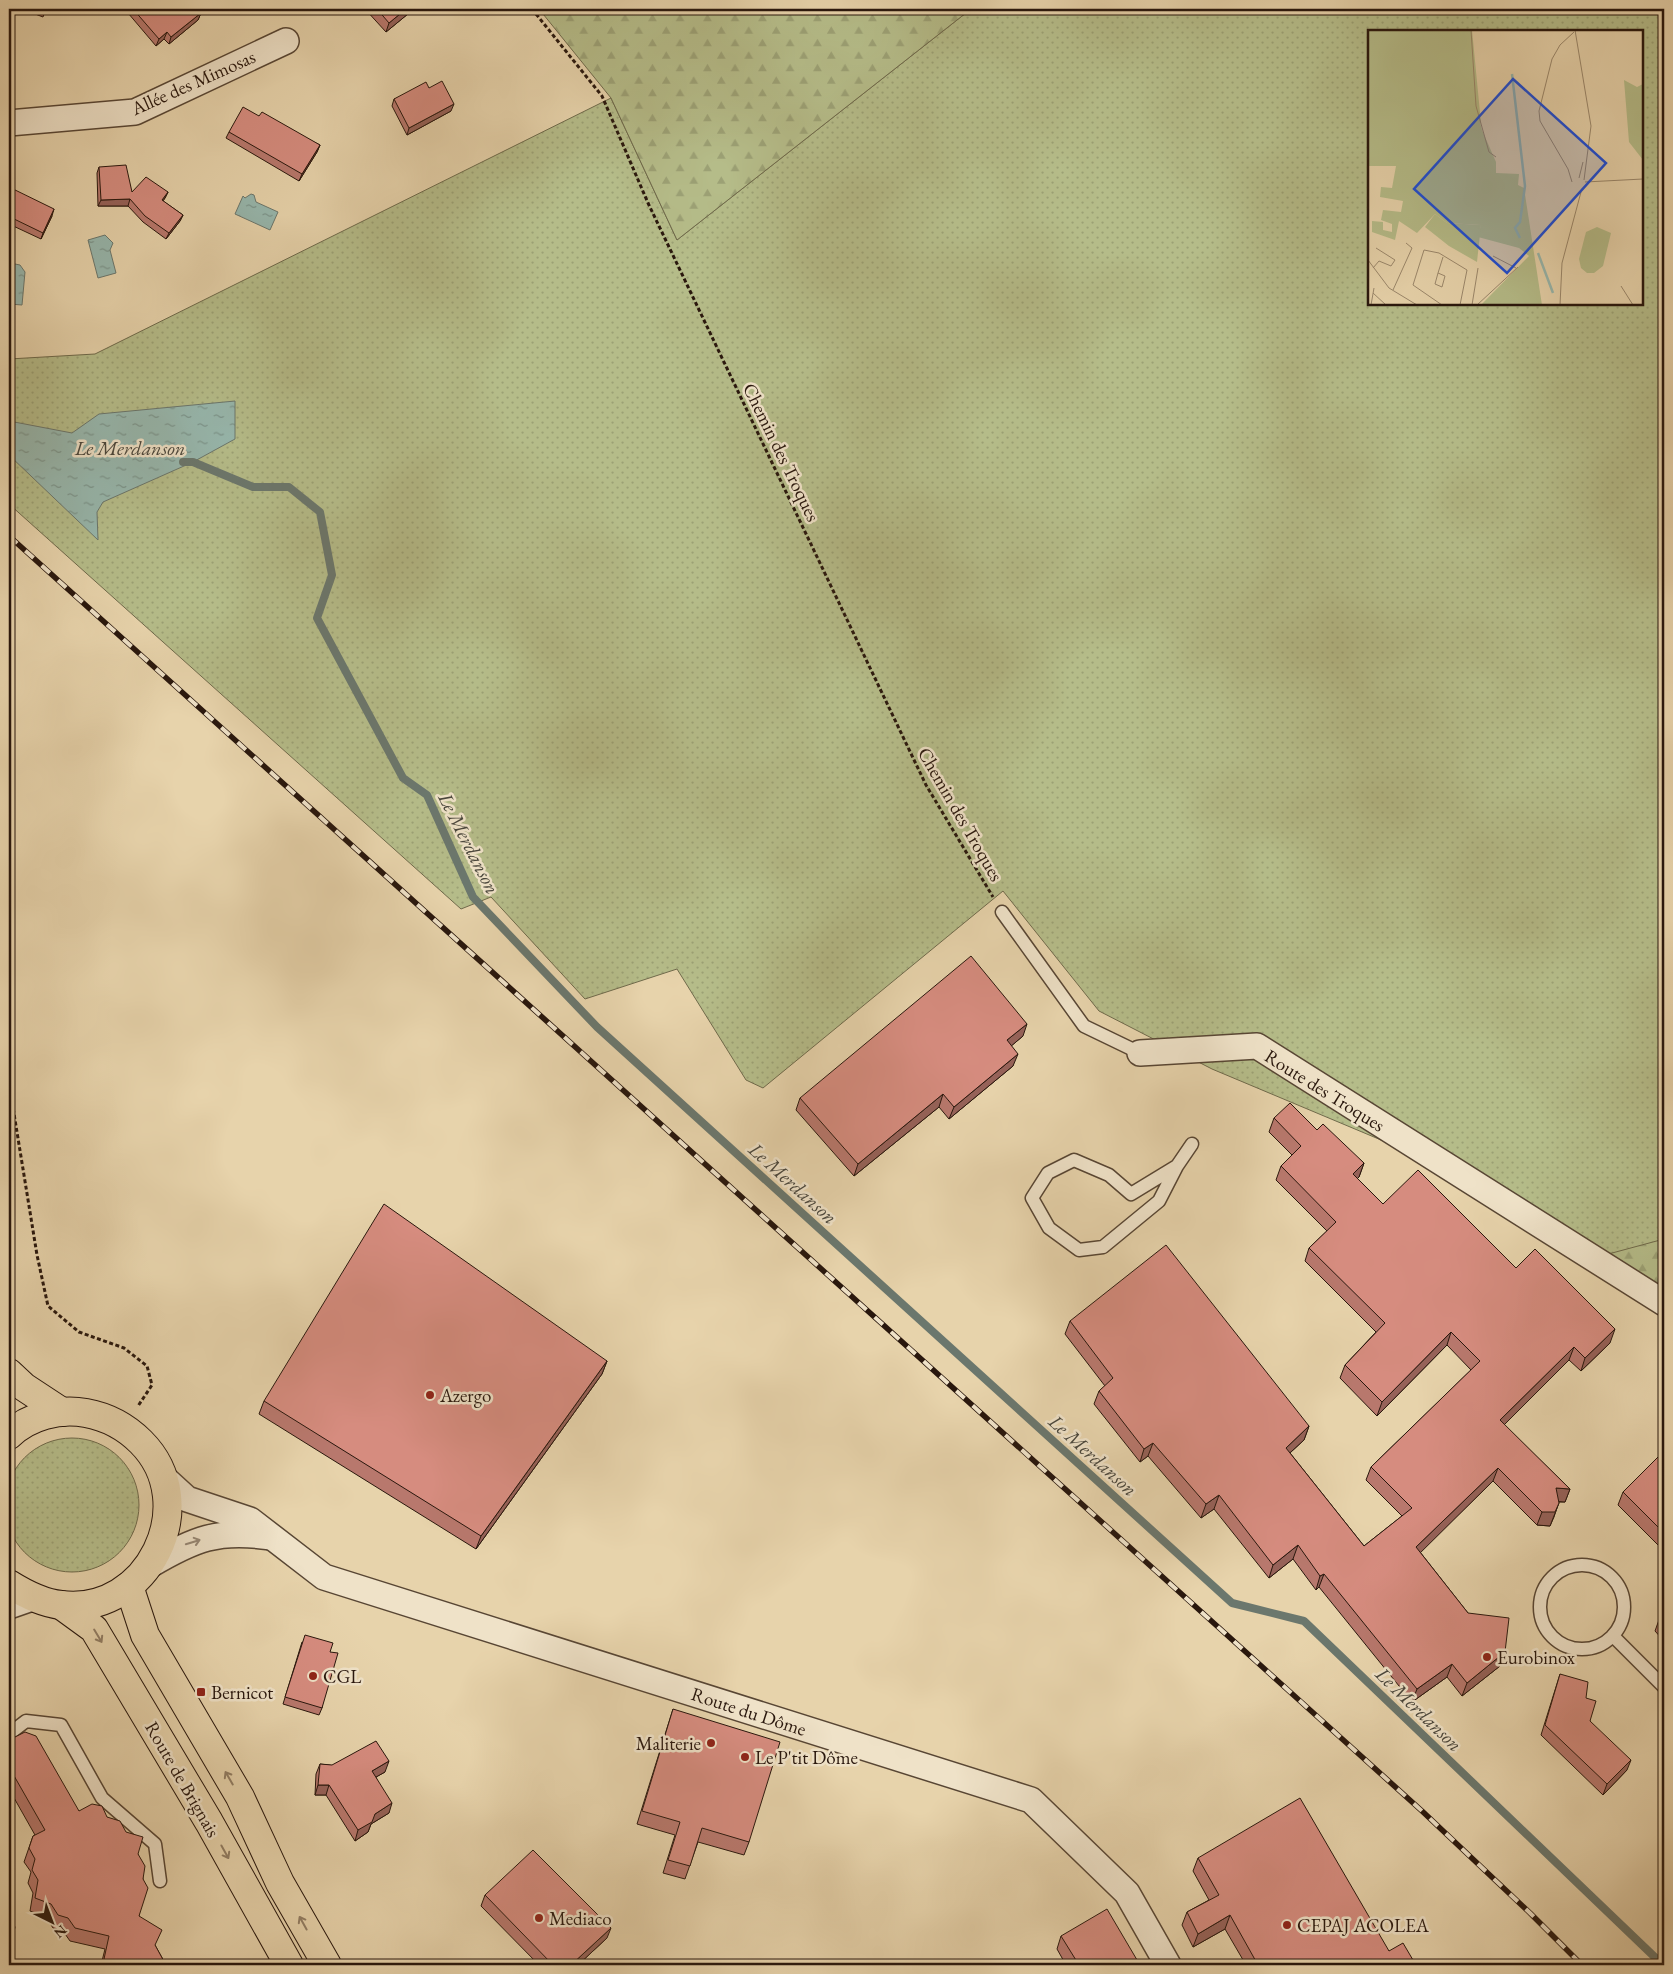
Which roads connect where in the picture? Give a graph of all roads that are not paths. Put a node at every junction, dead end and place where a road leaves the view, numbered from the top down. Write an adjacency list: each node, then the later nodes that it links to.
1 (286, 41): 2 (street, Allée des Mimosas)
2 (9, 123)
3 (1002, 912): 4 (lane, Route des Troques)
4 (1140, 1053): 7 (street, Route des Troques)
5 (1192, 1144): 6 (lane)
6 (1177, 1166): 6 (lane)
7 (1664, 1303)
8 (9, 1373): 9 (main road)
9 (62, 1412): 10 (main road); 11 (main road)
10 (9, 1435)
11 (164, 1478): 12 (street, Route du Dôme); 13 (main road)
12 (271, 1537): 13 (street, Route du Dôme, one-way to 12); 24 (street, Route du Dôme)
13 (150, 1565): 15 (main road)
14 (9, 1584): 16 (main road)
15 (129, 1586): 17 (main road); 23 (main road, Route de Brignais, one-way to 15)
16 (20, 1602): 17 (main road)
17 (61, 1606): 22 (main road, Route de Brignais, one-way to 22)
18 (1613, 1636): 18 (lane); 19 (lane)
19 (1664, 1687)
20 (9, 1734): 21 (lane)
21 (160, 1881)
22 (289, 1965)
23 (327, 1965)
24 (1168, 1965)

